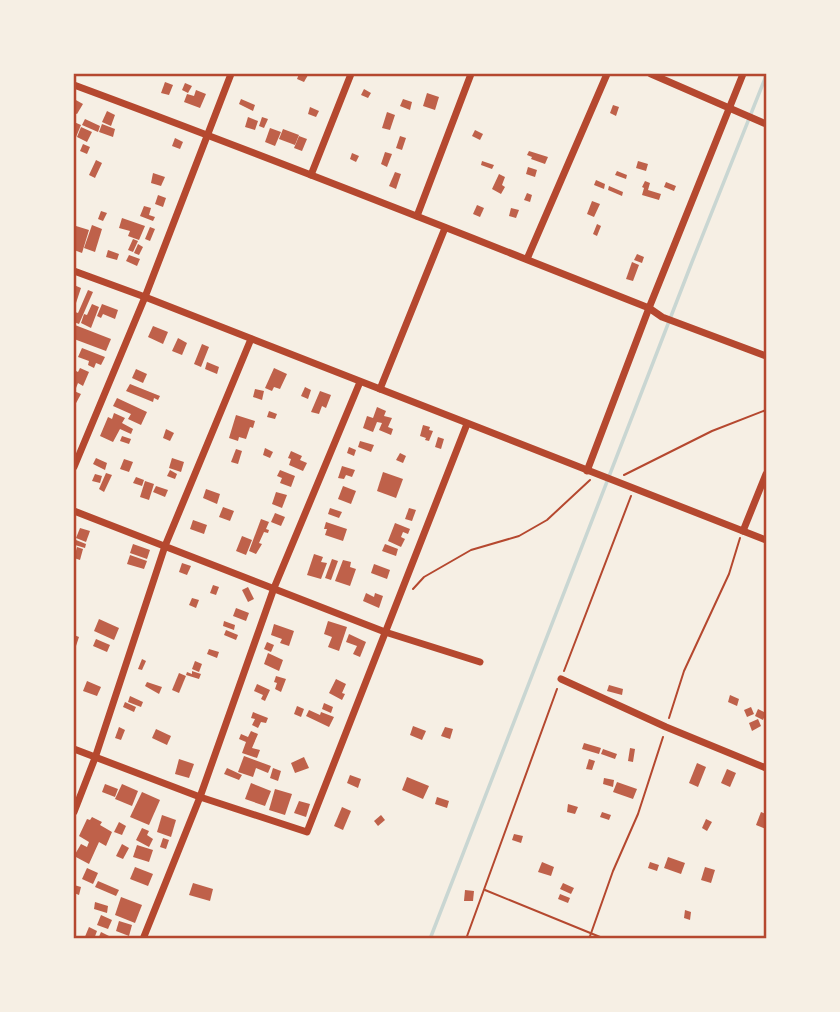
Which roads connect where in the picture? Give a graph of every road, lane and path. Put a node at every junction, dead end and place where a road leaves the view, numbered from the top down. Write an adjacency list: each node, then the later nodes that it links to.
1 (231, 74): 10 (street)
2 (351, 74): 11 (street)
3 (471, 74): 12 (street)
4 (607, 74): 14 (street)
5 (651, 74): 8 (street)
6 (743, 74): 8 (street)
7 (74, 85): 10 (street)
8 (729, 109): 9 (street); 17 (street)
9 (763, 123)
10 (207, 134): 11 (street); 16 (street)
11 (311, 175): 12 (street)
12 (417, 216): 13 (street)
13 (445, 228): 14 (street); 21 (street)
14 (527, 259): 17 (street)
15 (74, 271): 16 (street)
16 (145, 297): 18 (street); 24 (street)
17 (649, 308): 19 (street); 25 (street)
18 (251, 339): 20 (street); 33 (street)
19 (766, 356)
20 (360, 382): 21 (street); 35 (street)
21 (380, 389): 23 (street)
22 (766, 410): 28 (path)
23 (467, 424): 25 (street); 36 (street)
24 (74, 467)
25 (587, 471): 27 (street)
26 (766, 474): 31 (street)
27 (597, 475): 28 (street); 34 (path)
28 (615, 482): 29 (street)
29 (634, 489): 31 (street); 38 (path)
30 (74, 511): 33 (street)
31 (743, 531): 32 (street)
32 (766, 540)
33 (165, 546): 35 (street); 40 (street)
34 (415, 587)
35 (274, 588): 36 (street); 42 (street)
36 (385, 632): 37 (street); 42 (street)
37 (480, 662)
38 (561, 679): 41 (street); 44 (path)
39 (74, 749): 40 (street)
40 (95, 758): 42 (street); 43 (street)
41 (766, 768)
42 (200, 797): 45 (street)
43 (74, 811)
44 (484, 890): 46 (path); 47 (path)
45 (143, 939)
46 (466, 939)
47 (605, 939)

